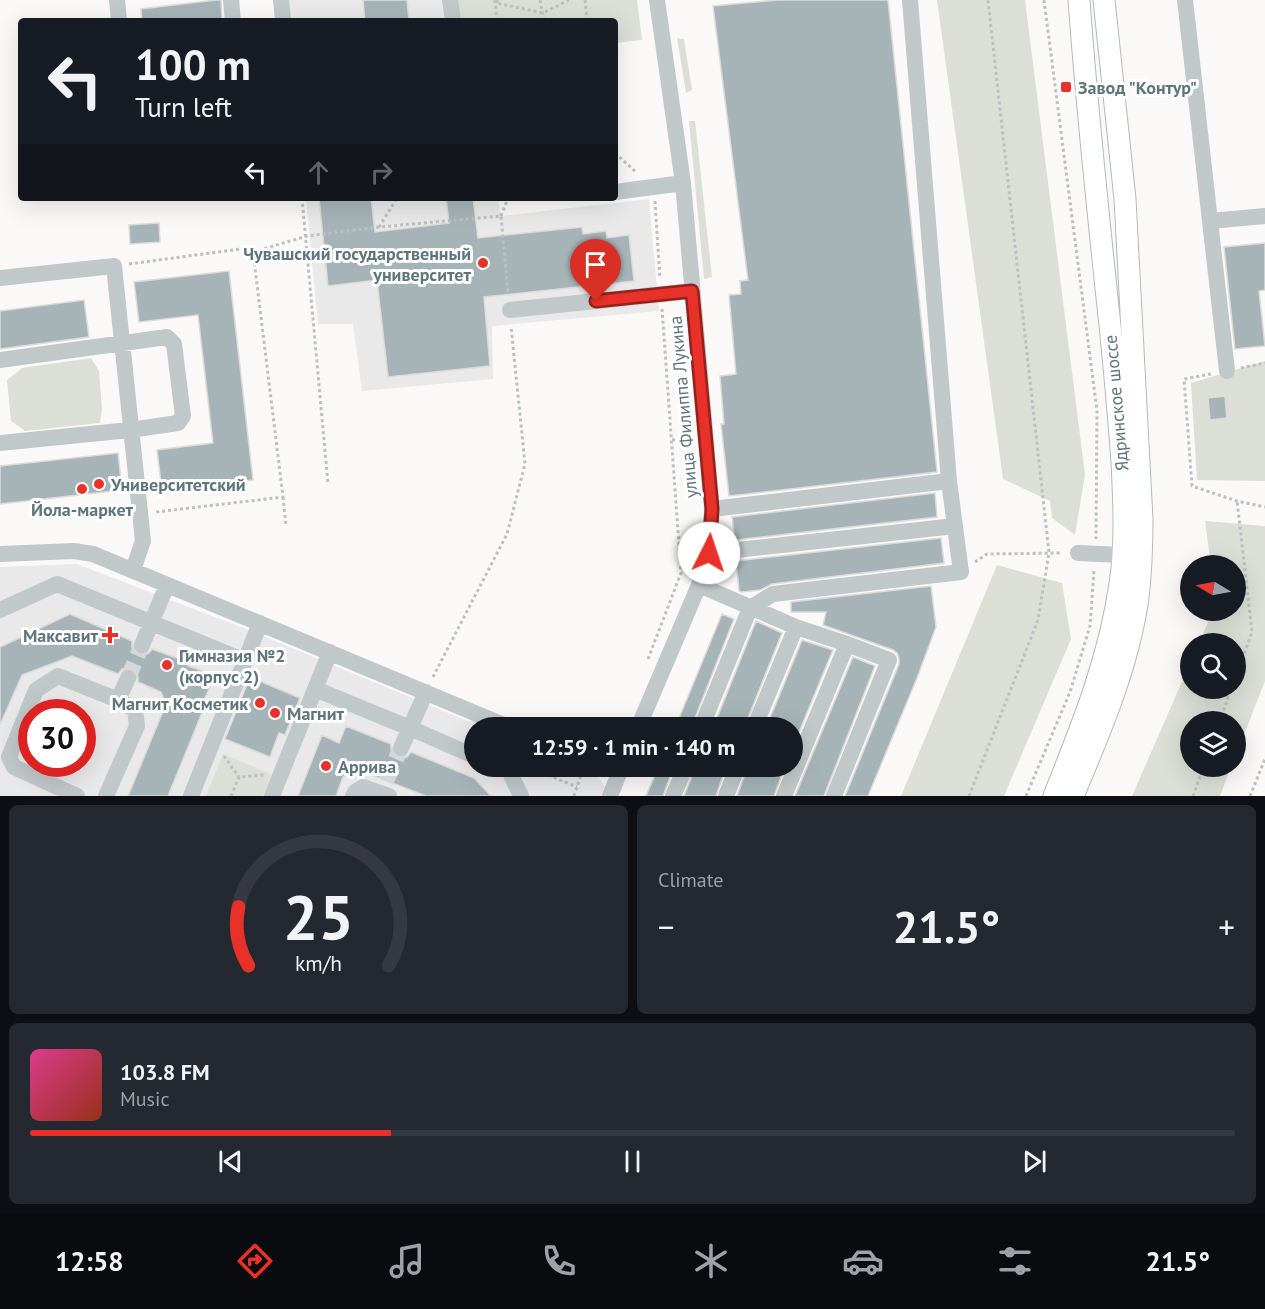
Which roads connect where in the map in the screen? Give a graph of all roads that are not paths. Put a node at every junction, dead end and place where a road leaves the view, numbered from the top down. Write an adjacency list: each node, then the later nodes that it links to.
1 (117, 0): 10 (street)
2 (231, 0): 11 (street)
3 (281, 0): 12 (street)
4 (450, 0): 13 (street)
5 (657, 0): 14 (street, улица Филиппа Лукина)
6 (910, 0): 26 (street)
7 (1079, 0): 32 (main road, Ядринское шоссе)
8 (1104, 0): 74 (main road, Ядринское шоссе)
9 (1185, 0): 17 (street)
10 (119, 18)
11 (233, 18)
12 (283, 18)
13 (453, 18)
14 (682, 183): 15 (street); 19 (street, улица Филиппа Лукина)
15 (618, 192)
16 (1265, 216): 17 (street)
17 (1210, 221): 23 (street)
18 (0, 278): 21 (street)
19 (692, 291): 20 (street); 27 (street, улица Филиппа Лукина)
20 (510, 310)
21 (122, 343): 22 (street); 24 (street); 24 (street)
22 (0, 360)
23 (1227, 371)
24 (130, 430): 25 (street); 33 (street)
25 (0, 443)
26 (949, 481): 27 (street); 28 (street)
27 (712, 509): 29 (street, улица Филиппа Лукина)
28 (955, 526): 29 (street); 36 (street)
29 (709, 553): 35 (street, улица Филиппа Лукина)
30 (1078, 553): 32 (street)
31 (0, 554): 33 (street)
32 (1123, 555): 73 (main road, Ядринское шоссе)
33 (132, 570): 34 (street)
34 (167, 585): 38 (street); 39 (street)
35 (699, 585): 36 (street); 50 (street, улица Филиппа Лукина)
36 (750, 608): 40 (street); 51 (street)
37 (0, 610): 38 (street)
38 (150, 623): 42 (street); 44 (street)
39 (260, 623): 43 (street); 44 (street)
40 (796, 627): 41 (street); 52 (street)
41 (847, 644): 71 (street); 72 (street)
42 (142, 645)
43 (330, 652): 46 (street); 47 (street)
44 (245, 661): 64 (street)
45 (128, 678): 48 (street)
46 (315, 689): 53 (street); 65 (street)
47 (426, 692): 49 (street); 53 (street)
48 (118, 700): 54 (street); 63 (street)
49 (485, 717)
50 (643, 717)
51 (705, 717)
52 (759, 717)
53 (410, 728): 55 (street); 56 (street)
54 (6, 742): 62 (street)
55 (401, 748)
56 (464, 752)
57 (512, 777): 67 (street)
58 (614, 777): 68 (street)
59 (682, 777): 69 (street)
60 (734, 777): 70 (street)
61 (385, 790): 66 (street)
62 (77, 796)
63 (106, 796)
64 (191, 796)
65 (272, 796)
66 (353, 796)
67 (521, 796)
68 (610, 796)
69 (674, 796)
70 (726, 796)
71 (784, 796)
72 (834, 796)
73 (1054, 796)
74 (1073, 796)

